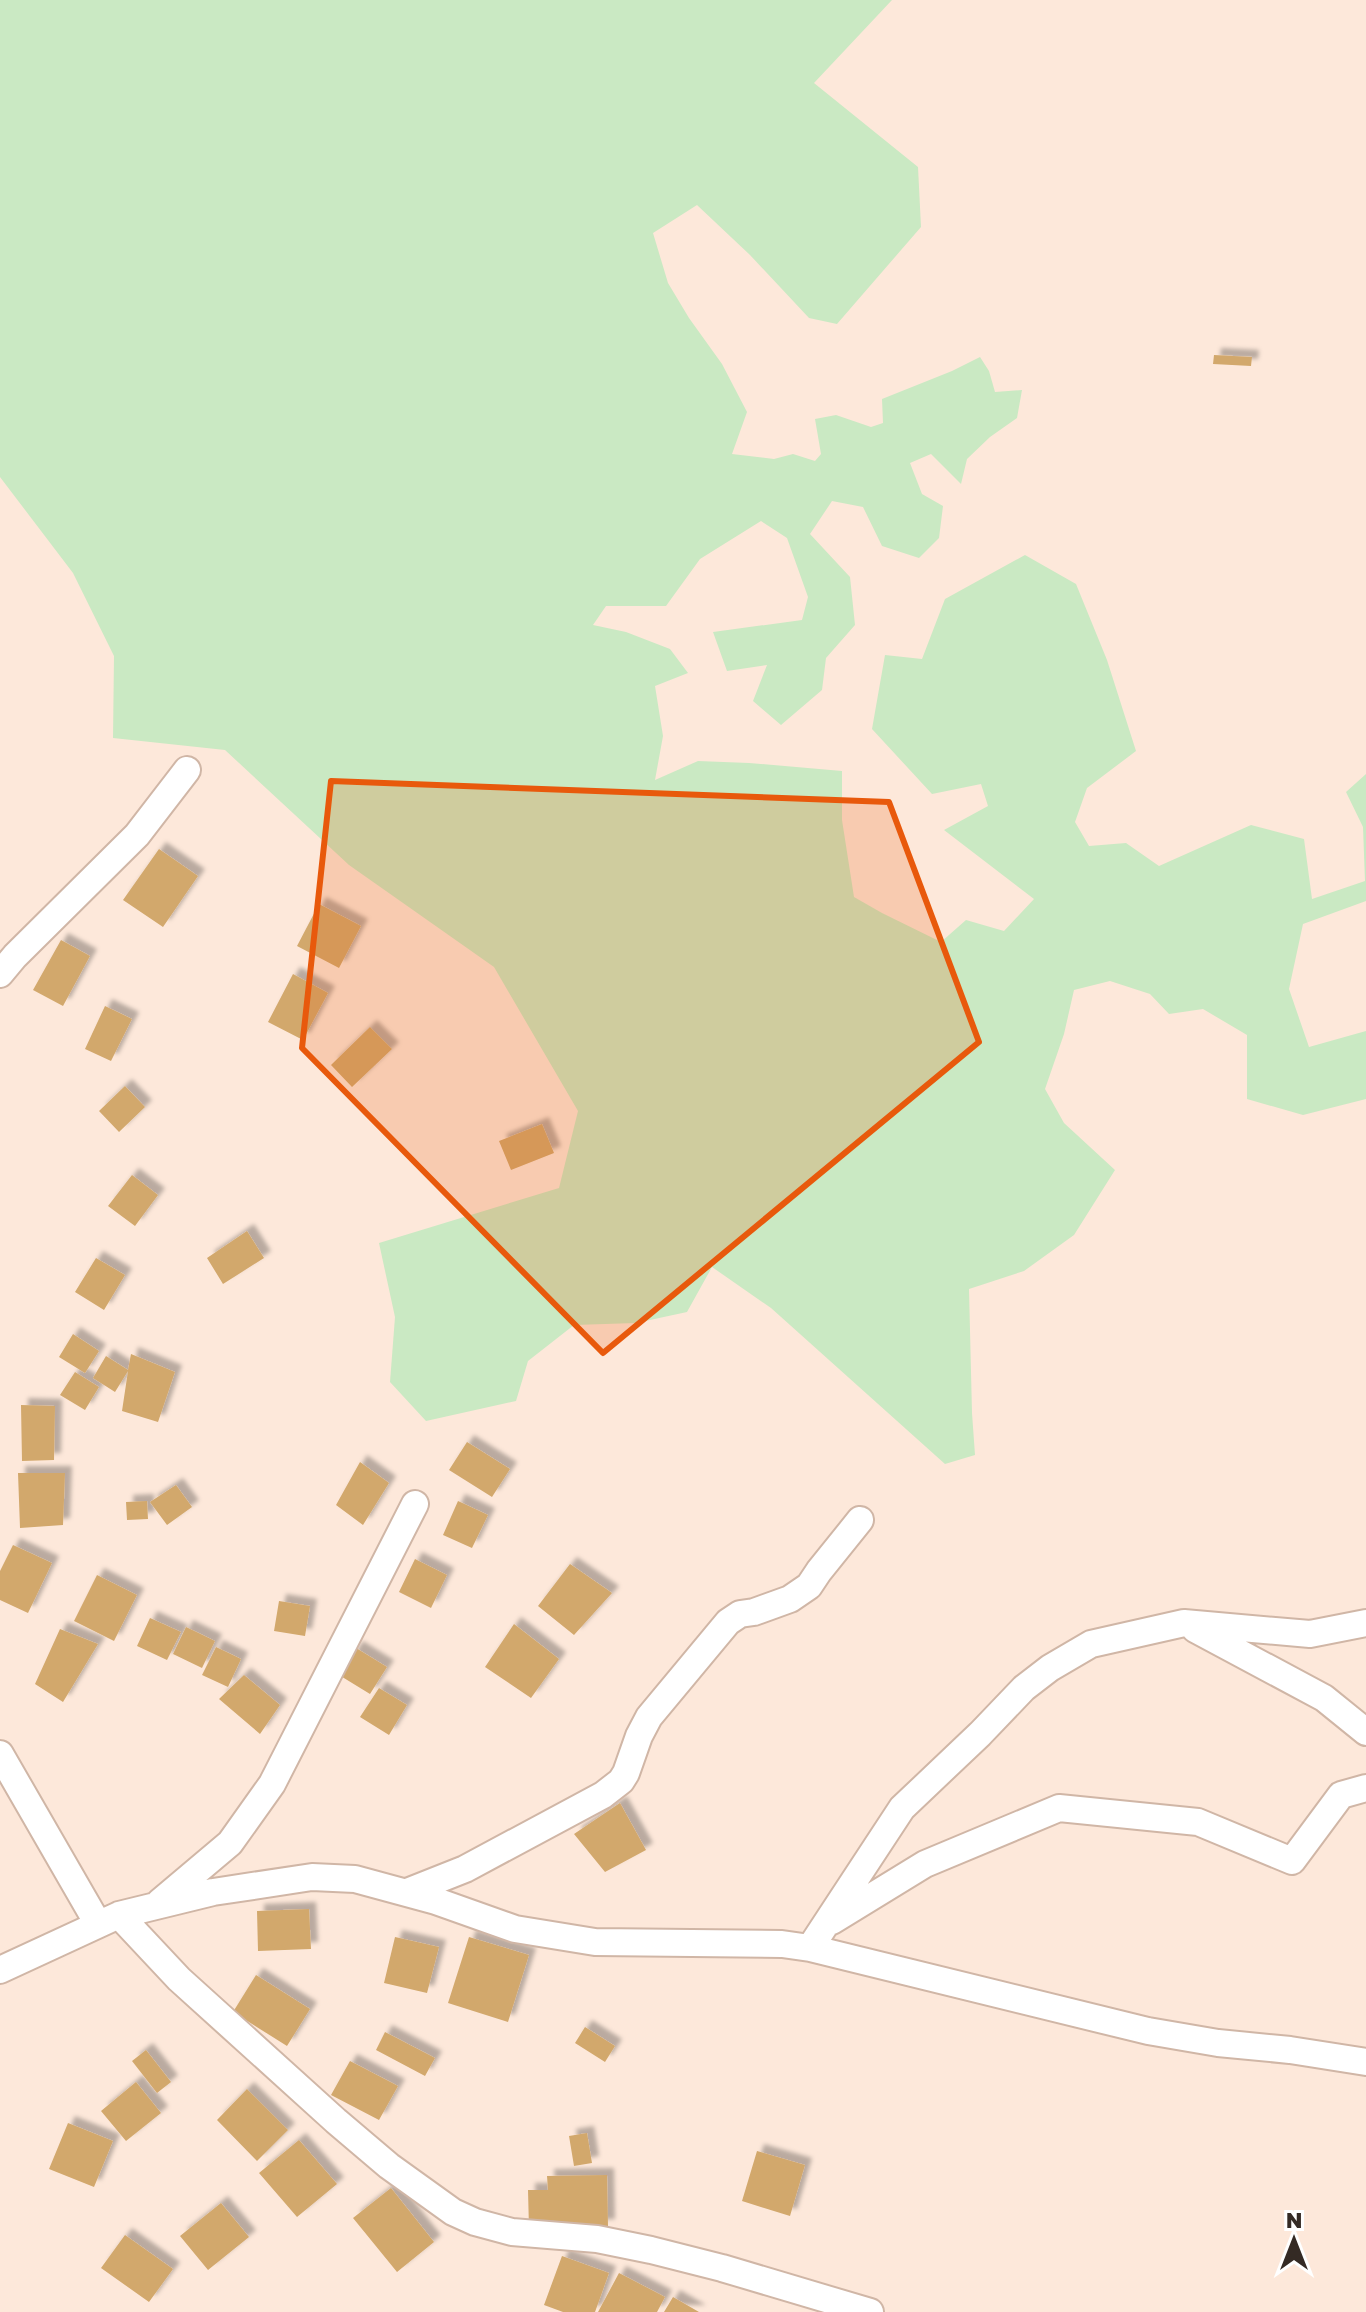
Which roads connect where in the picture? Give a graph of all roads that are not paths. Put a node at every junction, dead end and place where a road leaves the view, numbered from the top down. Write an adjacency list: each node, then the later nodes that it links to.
1 (187, 770): 2 (street)
2 (0, 974)
3 (415, 1504): 11 (street)
4 (860, 1520): 10 (street)
5 (1184, 1623): 6 (street); 7 (street); 13 (street)
6 (1366, 1623)
7 (1366, 1732)
8 (0, 1754): 12 (street)
9 (1366, 1788): 13 (street)
10 (407, 1892): 11 (street); 14 (street)
11 (157, 1904): 12 (street)
12 (108, 1919): 15 (street); 17 (street)
13 (825, 1925): 14 (street)
14 (810, 1948): 16 (street)
15 (0, 1970)
16 (1366, 2062)
17 (870, 2312)

